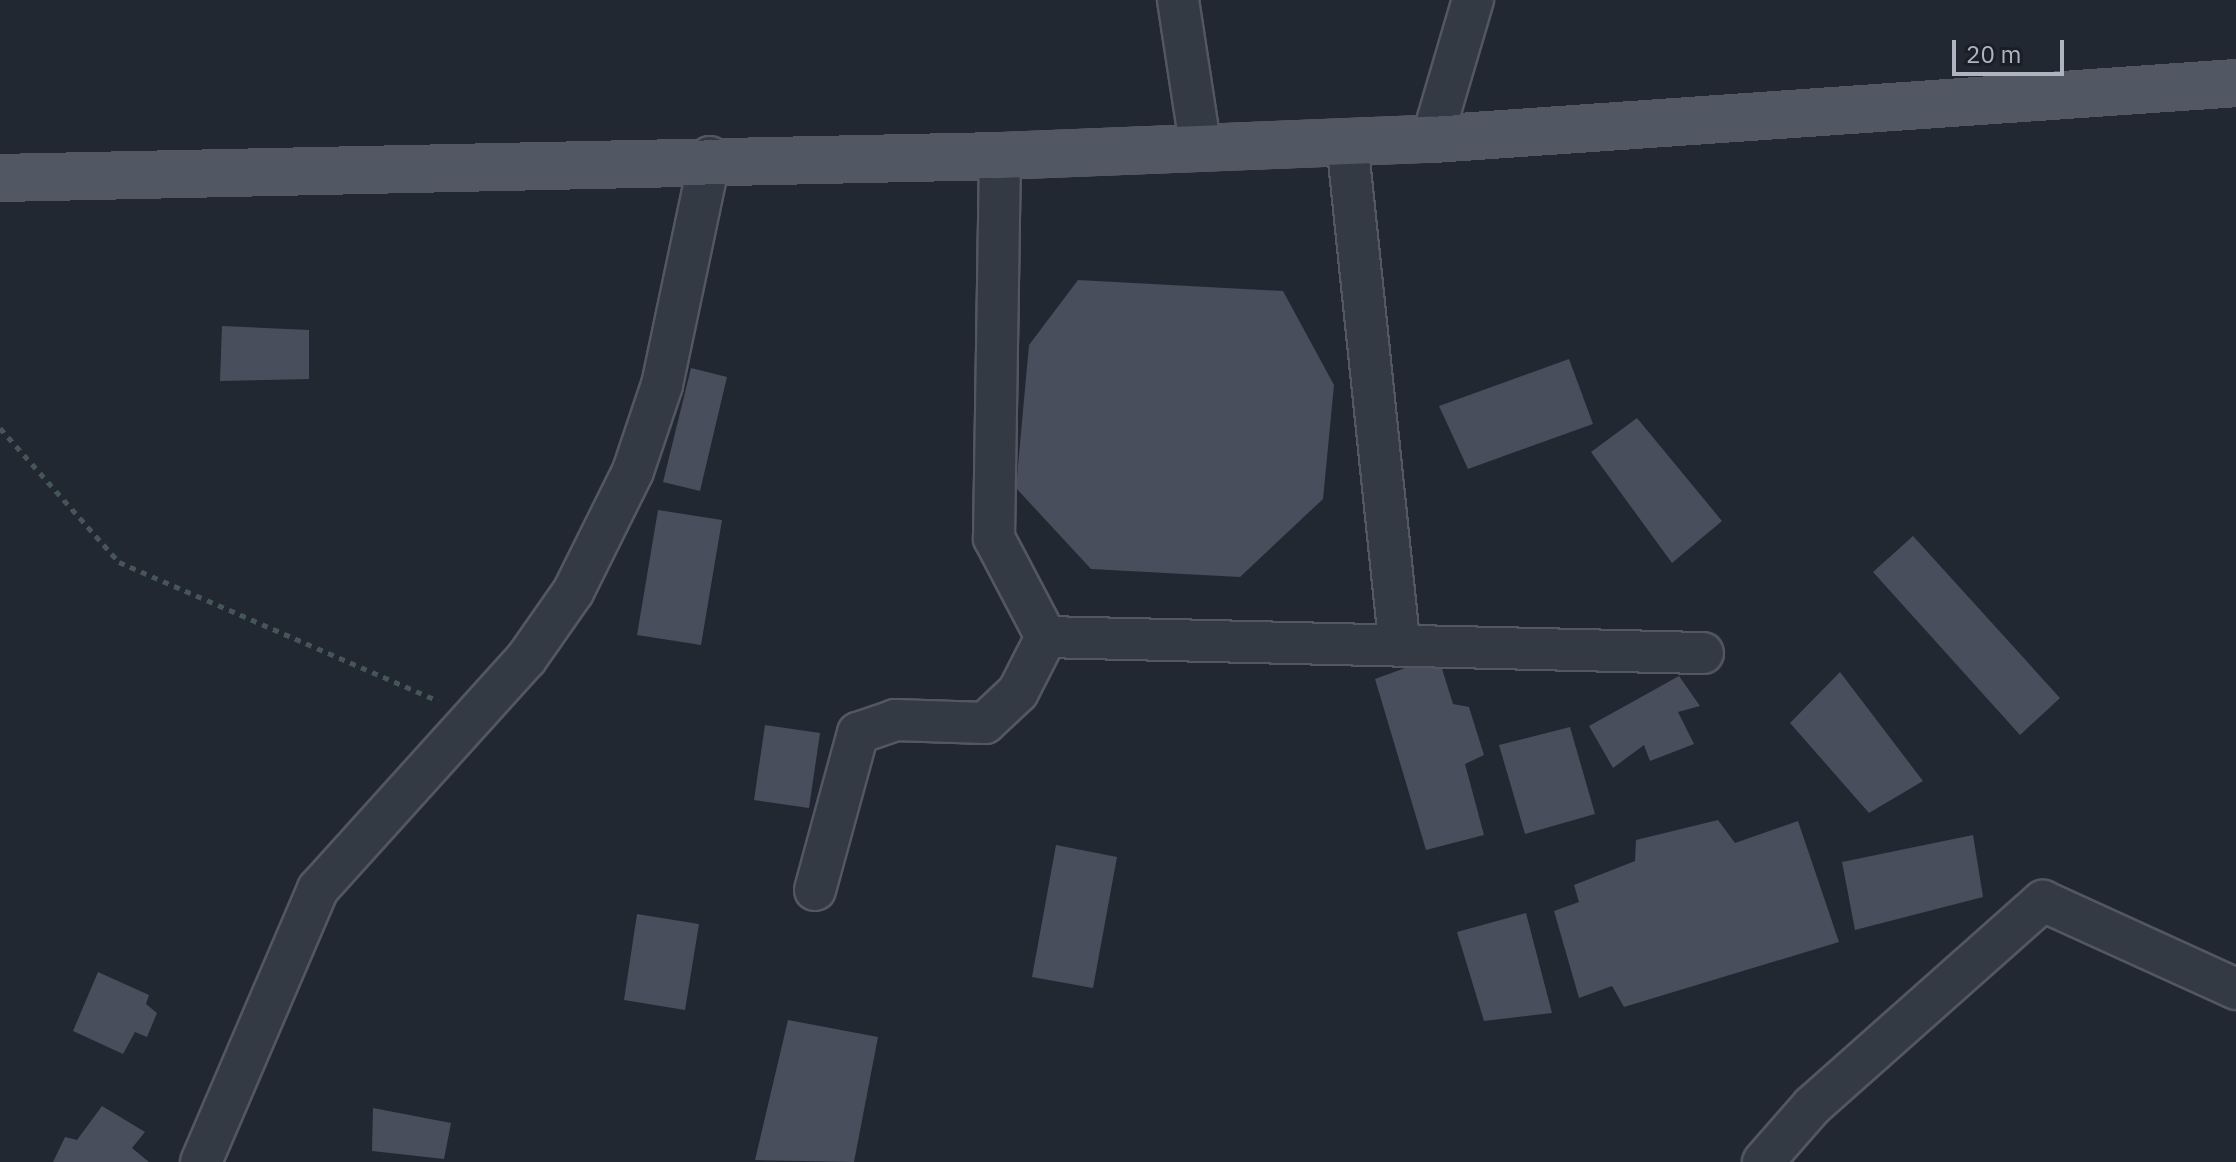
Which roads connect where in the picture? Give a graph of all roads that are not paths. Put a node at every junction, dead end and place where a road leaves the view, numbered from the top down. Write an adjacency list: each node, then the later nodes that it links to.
1 (1178, 0): 6 (street)
2 (1473, 0): 4 (street)
3 (2236, 83): 4 (main road)
4 (1432, 139): 5 (main road)
5 (1347, 141): 6 (main road); 11 (street)
6 (1200, 144): 7 (main road)
7 (1000, 156): 8 (main road); 10 (street)
8 (710, 157): 9 (main road); 15 (street)
9 (0, 178)
10 (1046, 637): 11 (street); 13 (street)
11 (1399, 640): 12 (street)
12 (1703, 653)
13 (815, 890)
14 (2236, 989): 16 (street)
15 (201, 1162)
16 (1763, 1162)

